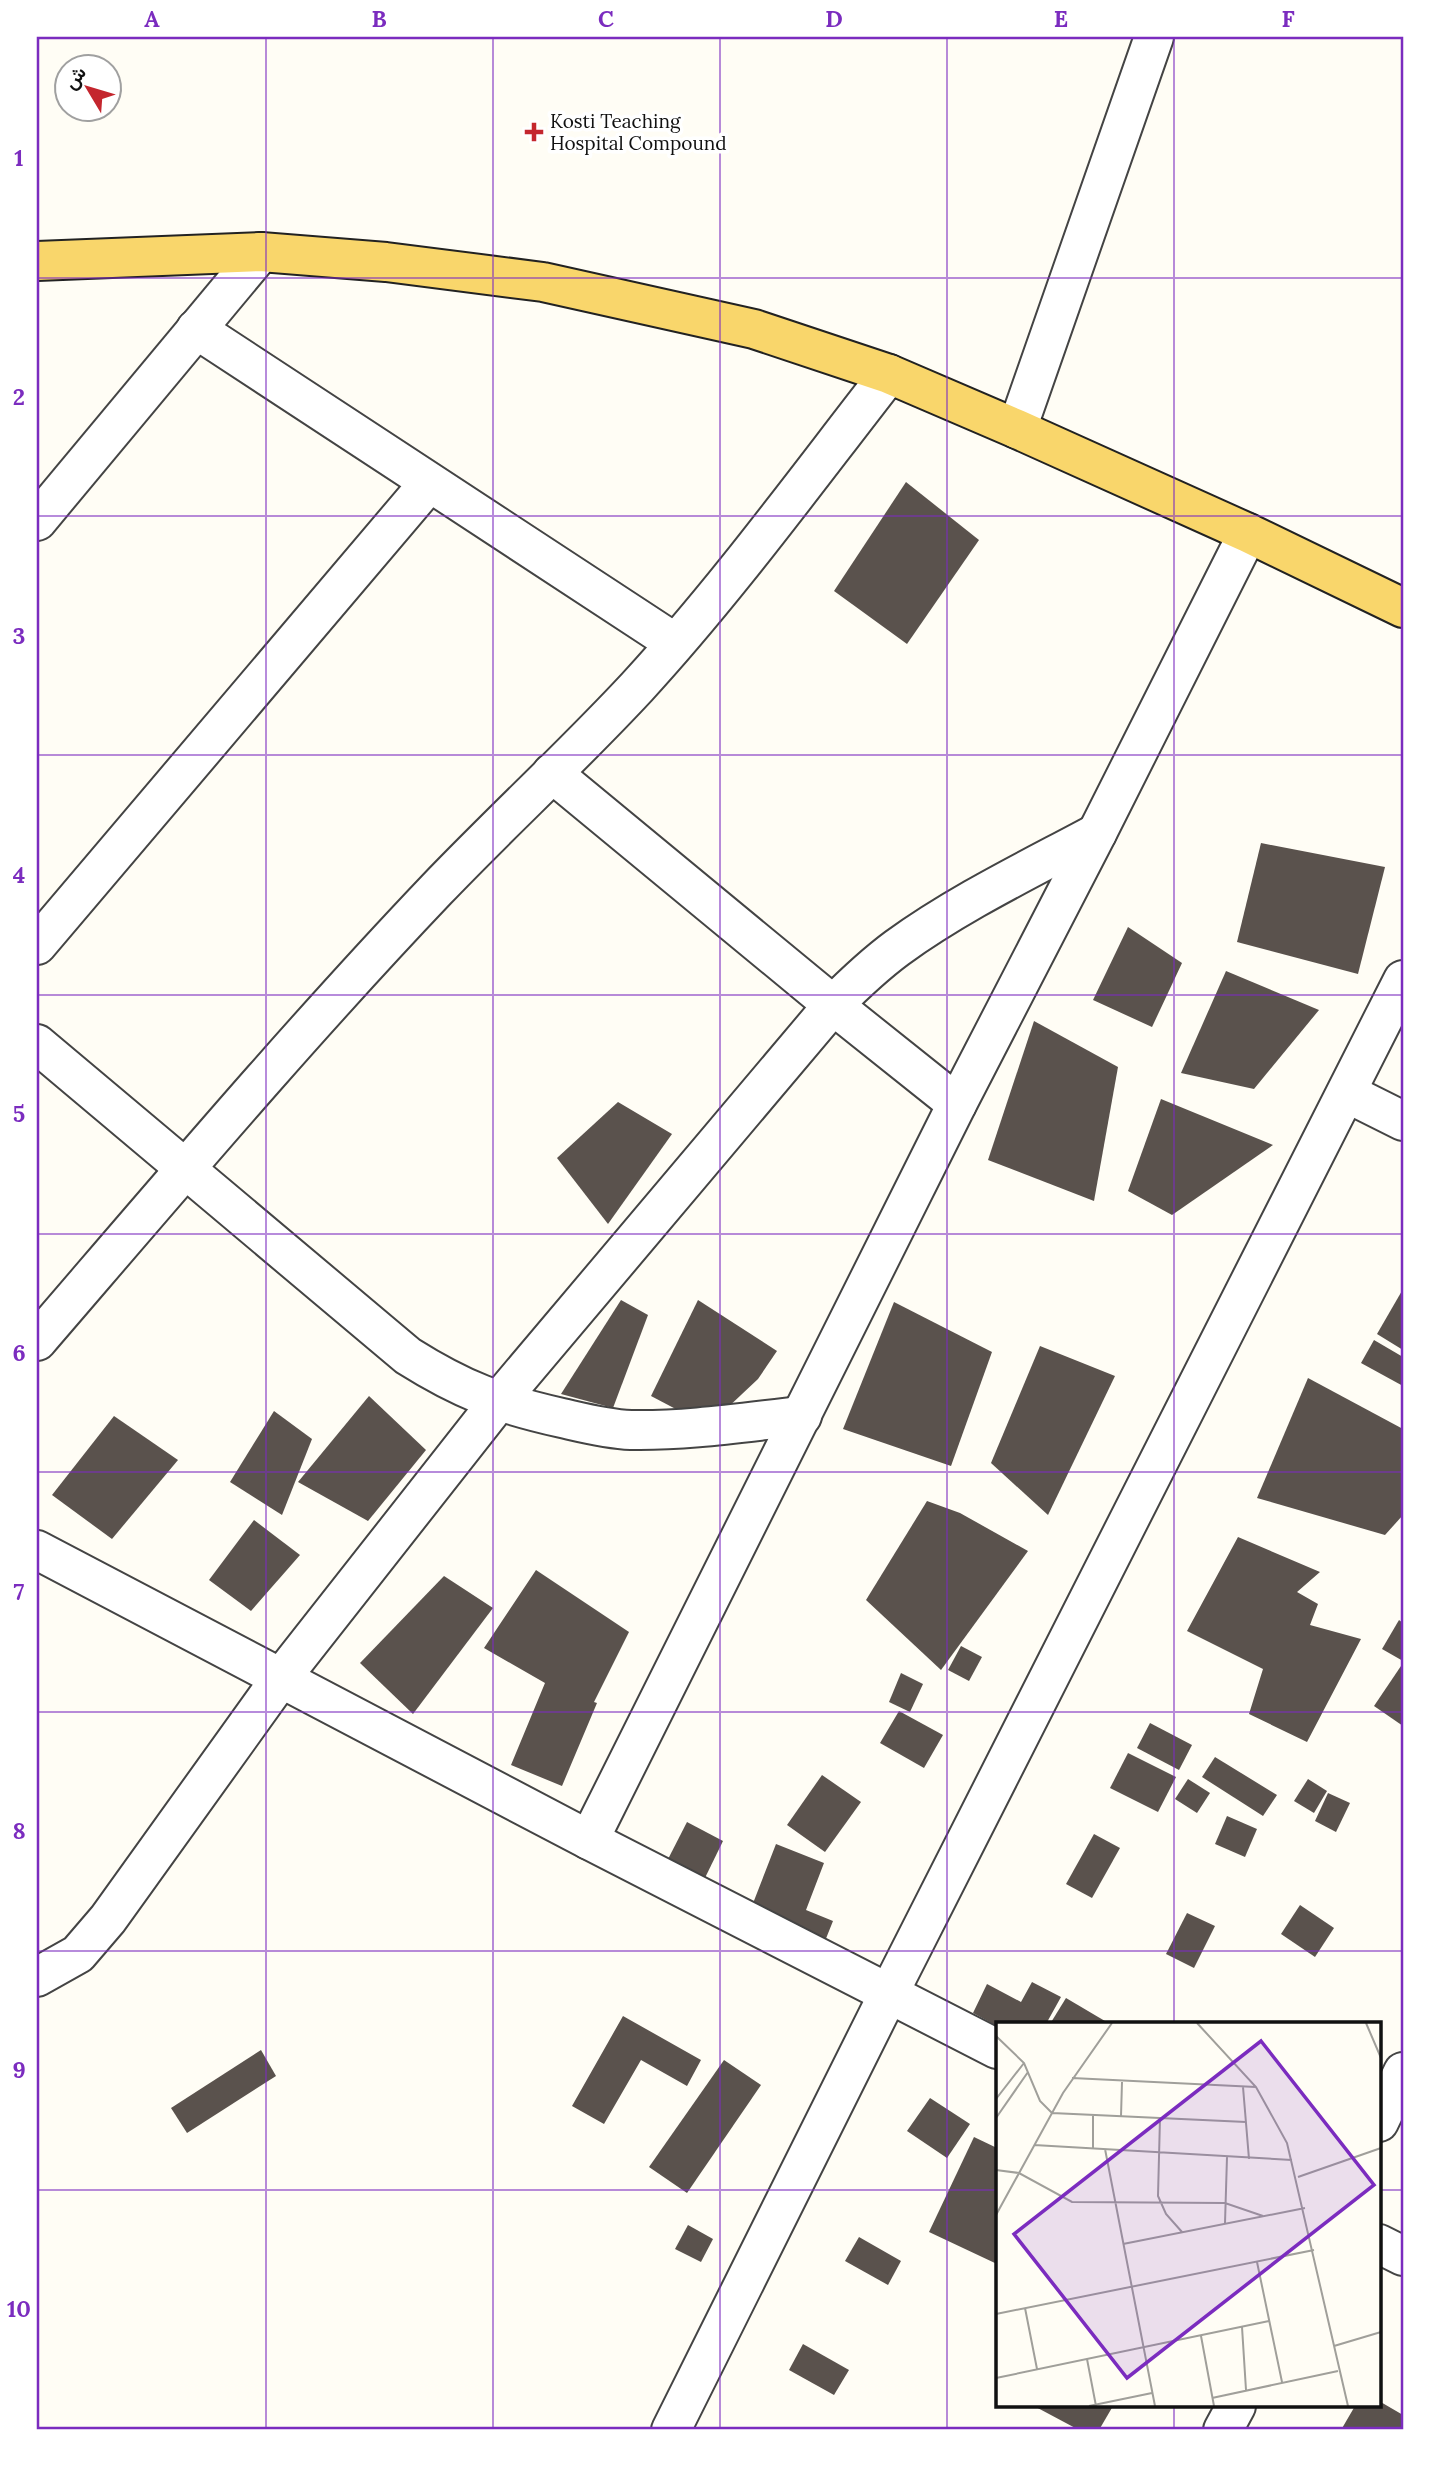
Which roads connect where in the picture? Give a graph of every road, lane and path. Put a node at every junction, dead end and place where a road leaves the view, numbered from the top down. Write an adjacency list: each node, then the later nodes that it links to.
1 (1154, 37): 6 (street)
2 (261, 252): 3 (main road); 4 (street); 5 (main road)
3 (37, 261)
4 (197, 329): 7 (street); 8 (street)
5 (889, 374): 6 (main road); 11 (street)
6 (1017, 429): 9 (main road)
7 (429, 483): 11 (street); 14 (street)
8 (37, 521)
9 (1248, 533): 10 (main road); 13 (street)
10 (1403, 608)
11 (675, 643): 12 (street)
12 (552, 773): 16 (street); 21 (street)
13 (1097, 833): 16 (street); 19 (street)
14 (37, 945)
15 (1403, 980): 18 (street)
16 (833, 1005): 19 (street); 23 (street)
17 (37, 1044): 21 (street)
18 (1347, 1093): 20 (street); 29 (street)
19 (957, 1104): 24 (street)
20 (1403, 1121)
21 (185, 1169): 22 (street); 23 (street)
22 (37, 1341)
23 (498, 1402): 24 (street); 26 (street)
24 (802, 1416): 27 (street)
25 (37, 1550): 26 (street)
26 (281, 1678): 27 (street); 28 (street)
27 (589, 1840): 29 (street)
28 (37, 1977)
29 (888, 1993): 30 (street); 36 (street)
30 (996, 2048)
31 (1403, 2072): 32 (street)
32 (1380, 2120)
33 (1380, 2244): 34 (street)
34 (1403, 2256)
35 (1235, 2408): 37 (street)
36 (671, 2430)
37 (1223, 2430)

